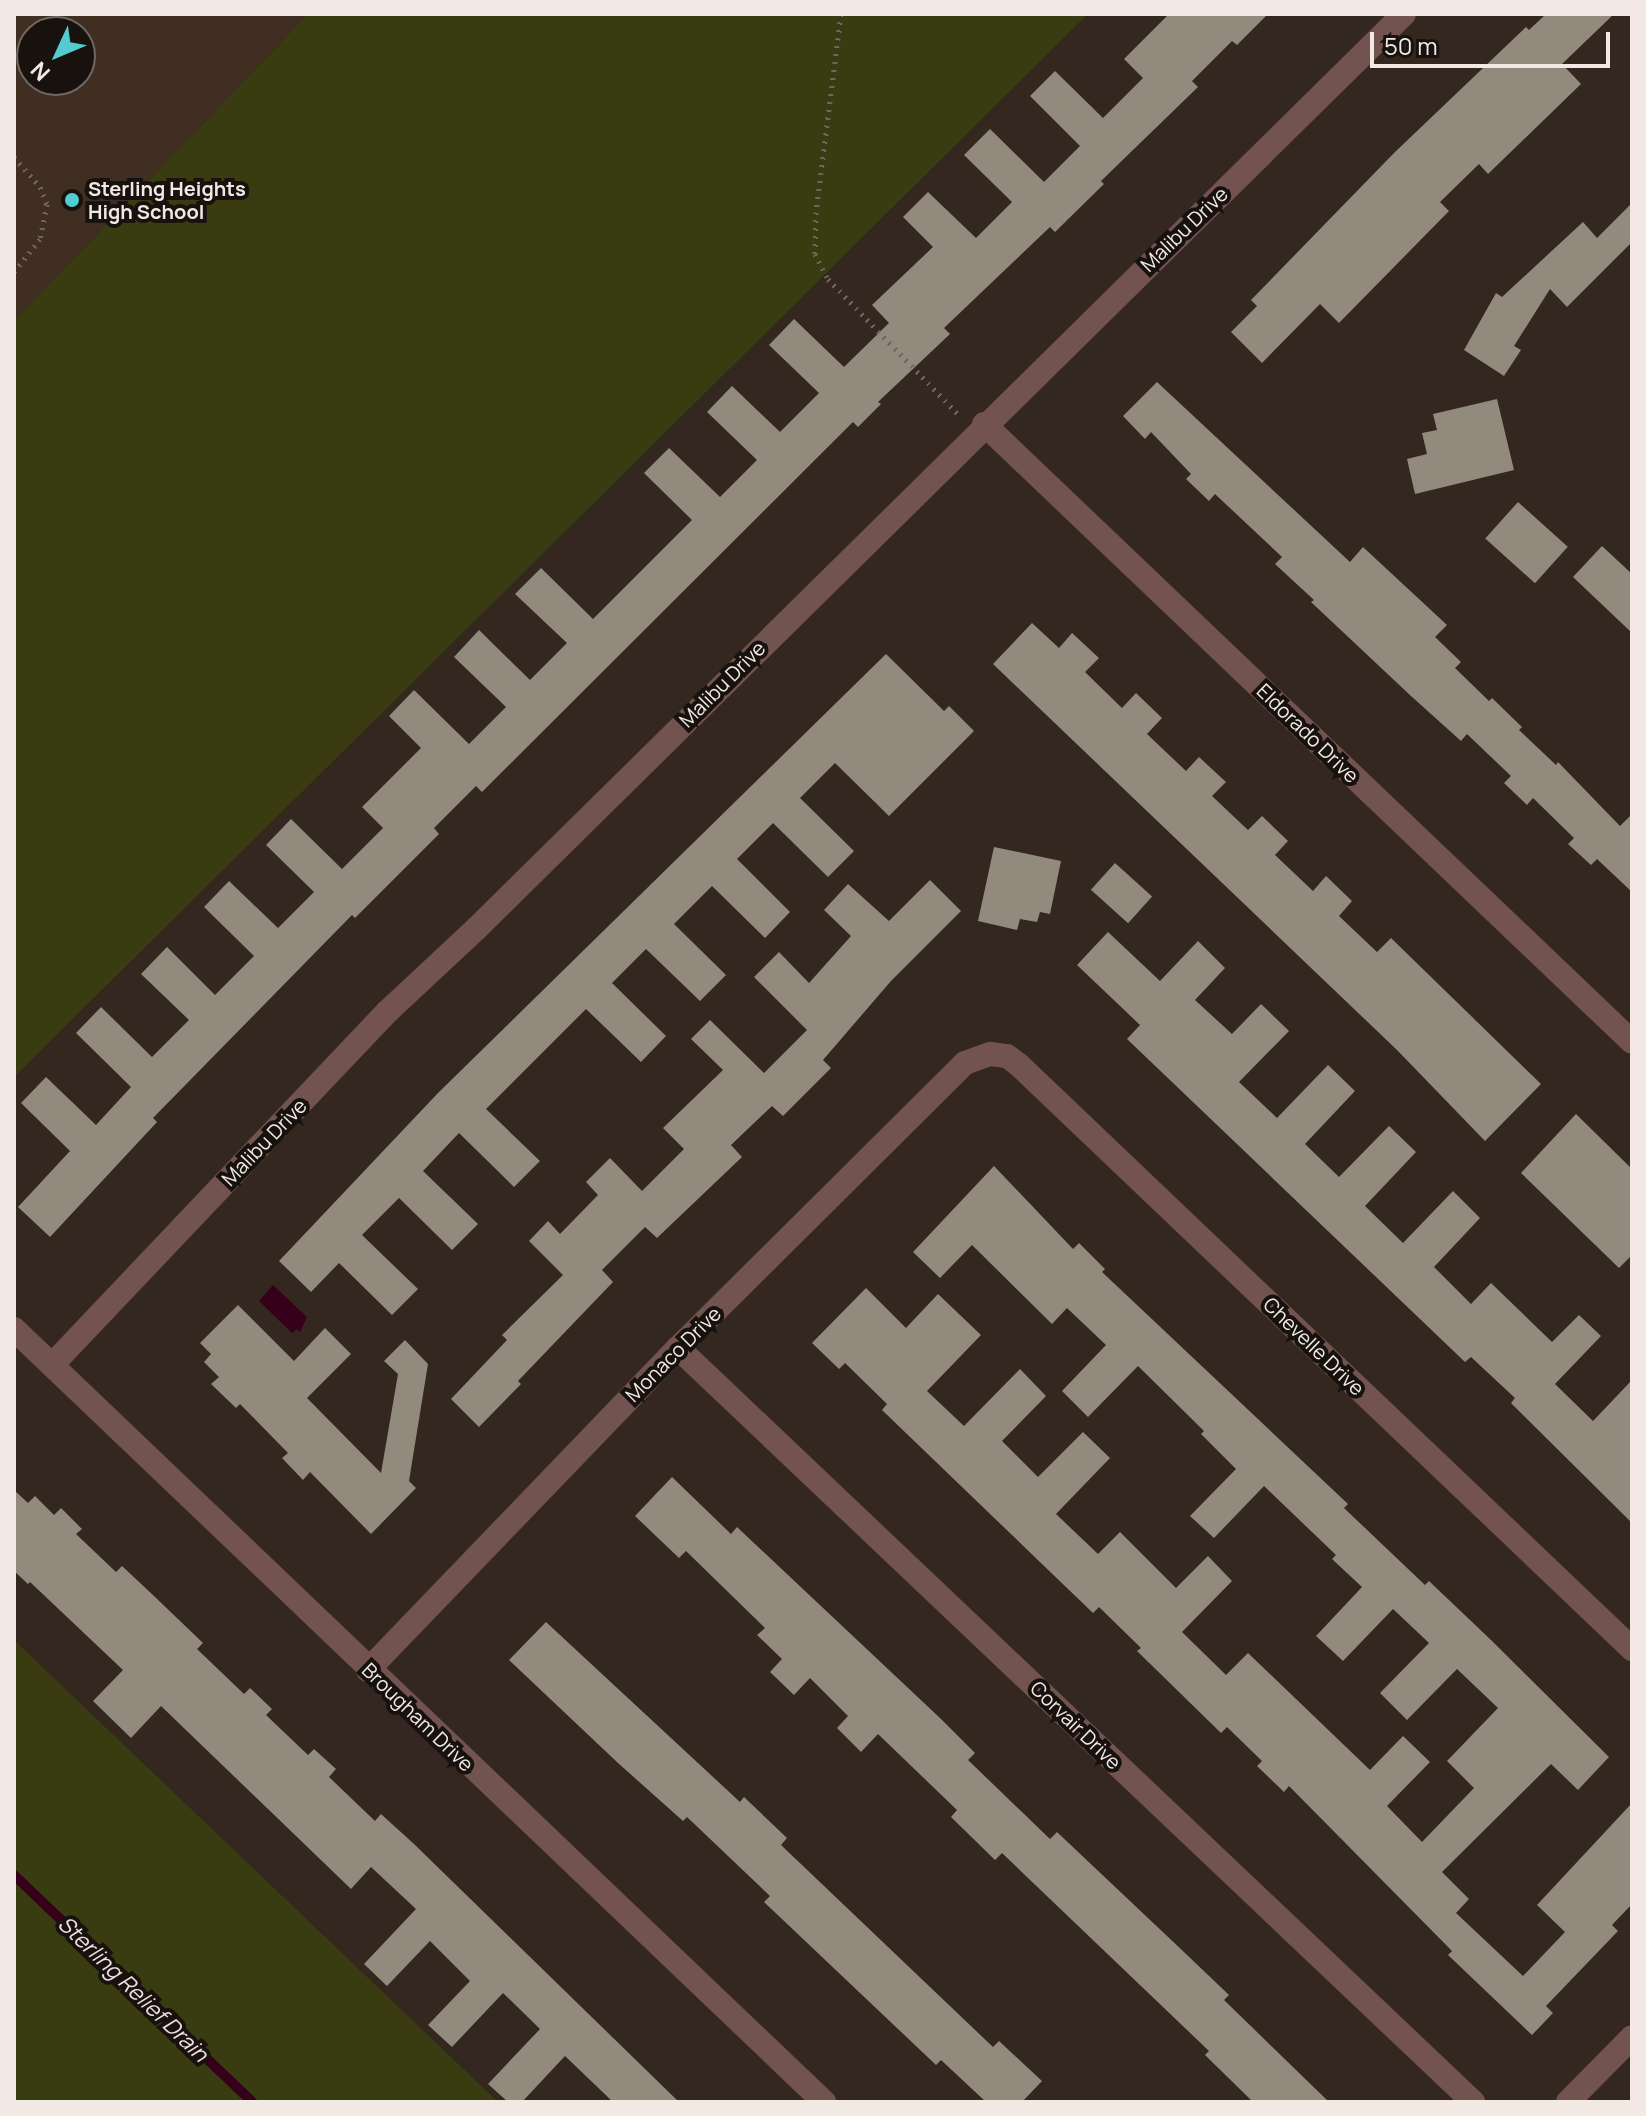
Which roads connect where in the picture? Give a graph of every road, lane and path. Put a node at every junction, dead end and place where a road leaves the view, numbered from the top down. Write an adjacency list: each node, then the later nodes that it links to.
1 (841, 14): 5 (path)
2 (1404, 14): 5 (street, Malibu Drive)
3 (14, 157): 4 (path)
4 (14, 272)
5 (973, 422): 6 (street, Eldorado Drive); 10 (street, Malibu Drive)
6 (1632, 1042)
7 (990, 1054): 9 (street, Monaco Drive); 11 (street, Chevelle Drive)
8 (14, 1329): 10 (street, Brougham Drive)
9 (678, 1348): 12 (street, Monaco Drive); 15 (street, Corvair Drive)
10 (52, 1365): 12 (street, Brougham Drive)
11 (1632, 1649)
12 (368, 1670): 14 (street, Brougham Drive)
13 (1632, 2037): 16 (street)
14 (824, 2102)
15 (1473, 2102)
16 (1568, 2102)

